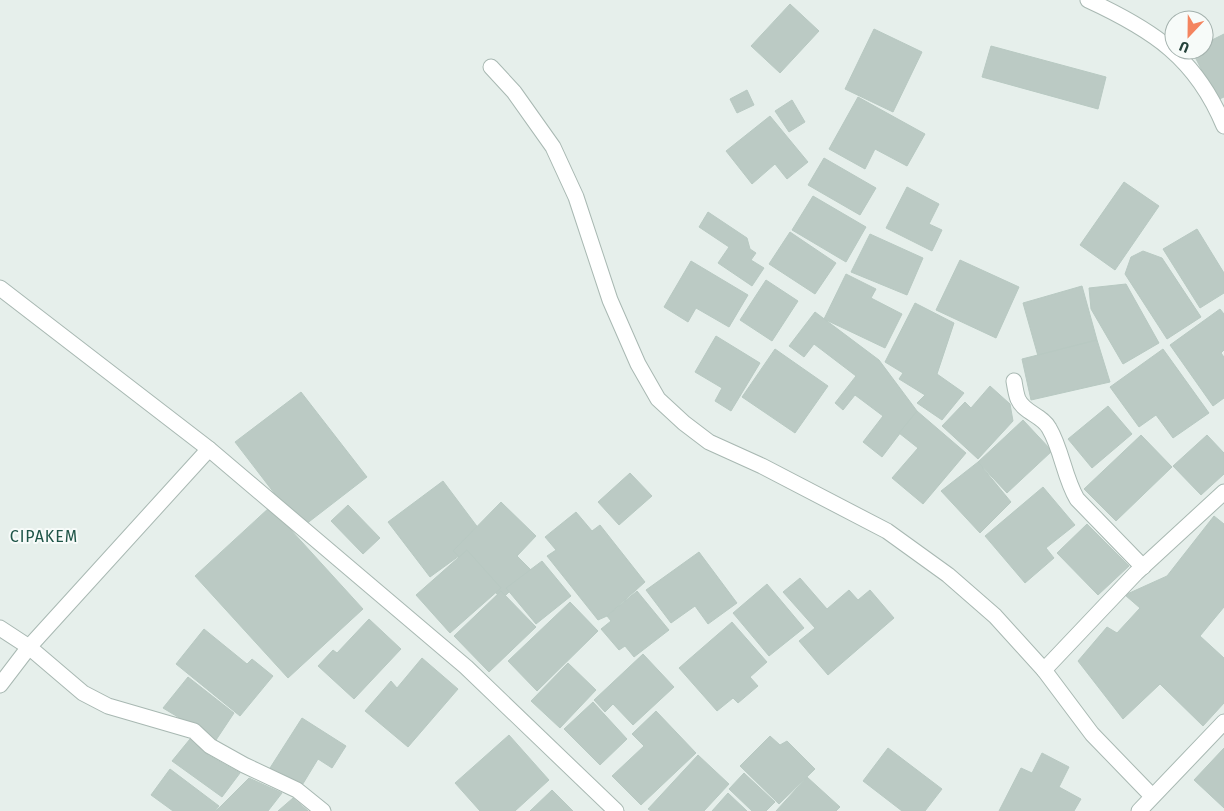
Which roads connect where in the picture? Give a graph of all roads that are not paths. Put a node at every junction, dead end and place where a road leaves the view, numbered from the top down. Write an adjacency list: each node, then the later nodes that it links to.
1 (1088, 0): 3 (street)
2 (491, 67): 11 (street)
3 (1224, 126)
4 (0, 288): 6 (street)
5 (1014, 381): 8 (street)
6 (209, 449): 10 (street); 16 (street)
7 (1224, 492): 8 (street)
8 (1143, 567): 11 (street)
9 (0, 628): 10 (street)
10 (29, 648): 12 (street); 15 (street)
11 (1044, 670): 14 (street)
12 (0, 684)
13 (1224, 722): 14 (street)
14 (1144, 805)
15 (323, 811)
16 (616, 811)

